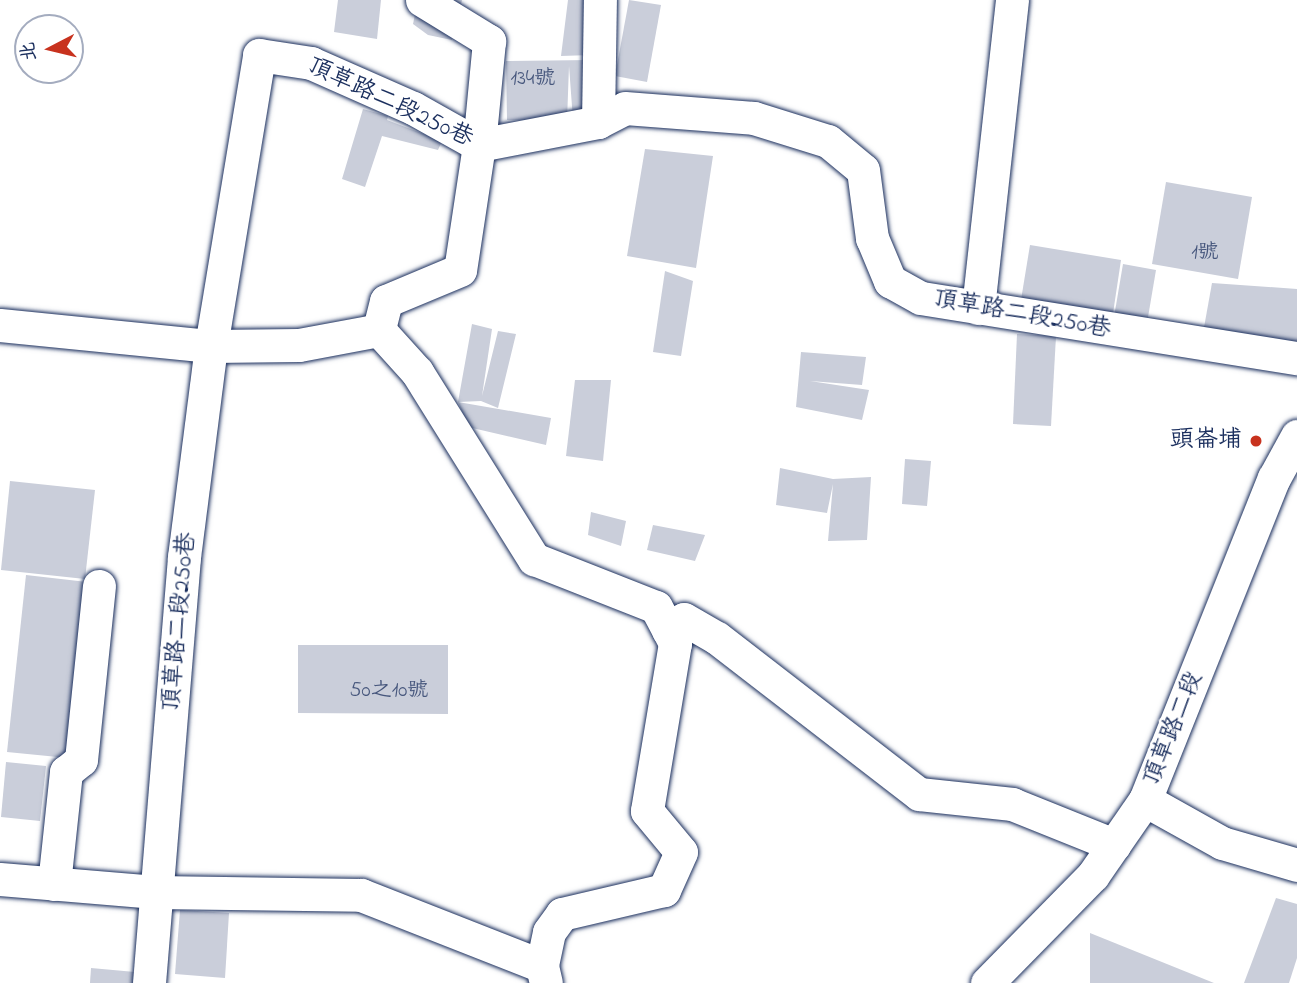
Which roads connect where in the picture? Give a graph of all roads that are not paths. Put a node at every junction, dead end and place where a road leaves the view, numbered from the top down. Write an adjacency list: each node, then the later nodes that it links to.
1 (422, 0): 5 (street)
2 (600, 0): 4 (street)
3 (1012, 0): 6 (street)
4 (598, 122): 5 (street, 頂草路二段250巷); 6 (street, 頂草路二段250巷)
5 (479, 145): 8 (street); 9 (street, 頂草路二段250巷)
6 (978, 308): 10 (street, 頂草路二段250巷)
7 (0, 325): 9 (street)
8 (379, 330): 9 (street); 13 (street)
9 (211, 346): 19 (street, 頂草路二段250巷)
10 (1297, 358)
11 (1297, 436): 14 (street, 頂草路二段)
12 (99, 586): 18 (street)
13 (668, 630): 15 (street); 20 (street)
14 (1145, 800): 15 (street, 頂草路二段); 16 (street)
15 (1114, 845): 22 (street, 頂草路二段)
16 (1297, 865)
17 (0, 879): 18 (street)
18 (54, 884): 19 (street)
19 (155, 892): 20 (street); 21 (street, 頂草路二段250巷)
20 (544, 975)
21 (149, 983)
22 (987, 983)

